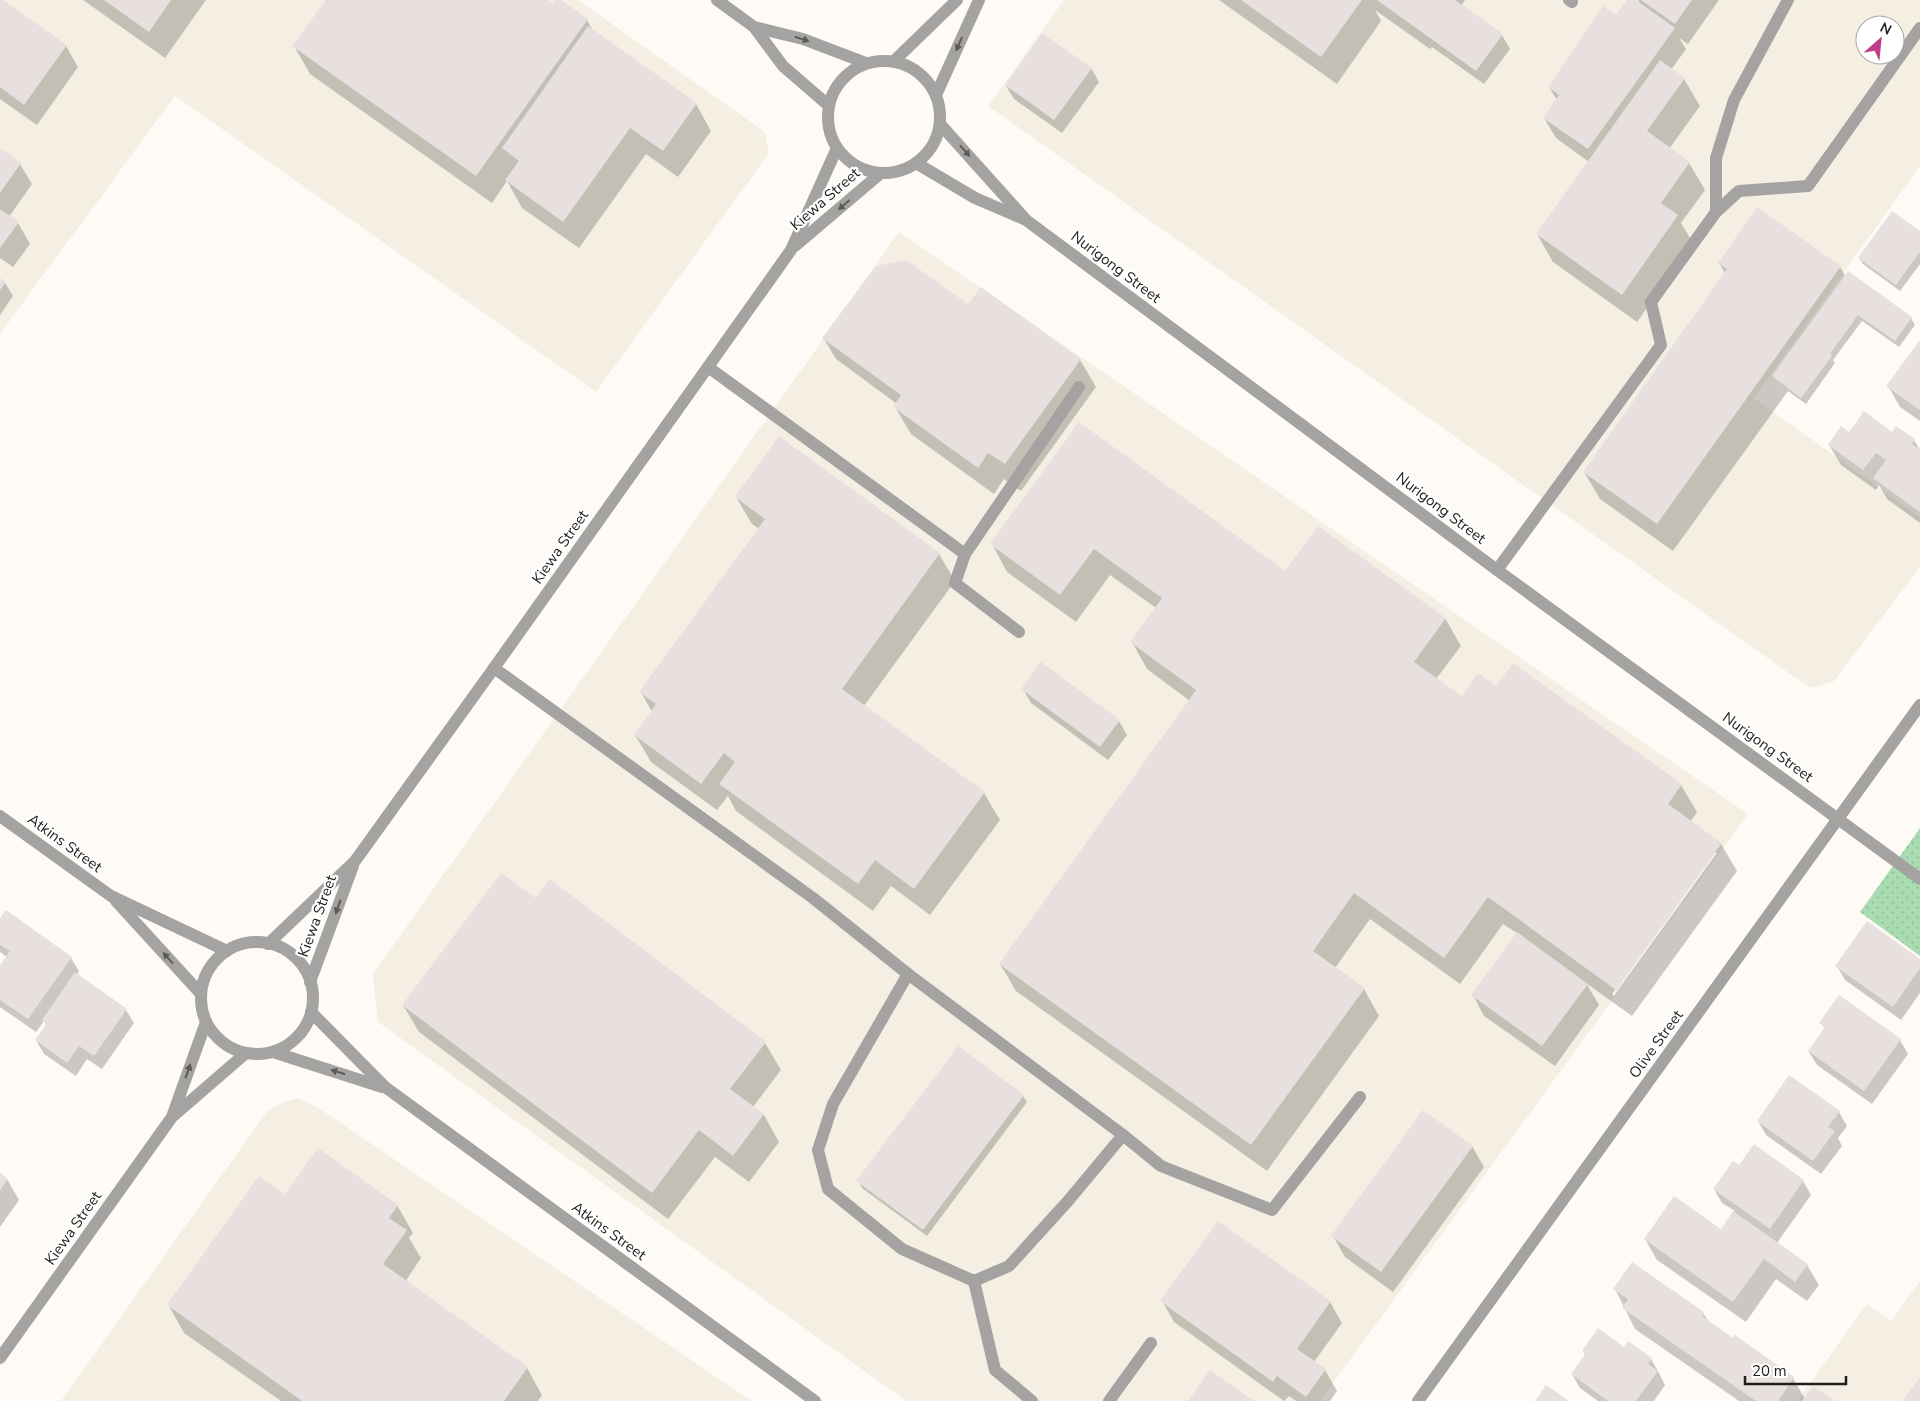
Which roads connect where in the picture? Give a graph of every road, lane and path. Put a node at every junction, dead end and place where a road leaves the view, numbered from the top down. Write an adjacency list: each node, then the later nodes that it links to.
1 (717, 0): 5 (street)
2 (957, 0): 7 (street)
3 (979, 0): 9 (street, one-way to 9)
4 (1788, 0): 15 (street)
5 (754, 27): 8 (street, one-way to 8); 10 (street)
6 (1920, 28): 15 (street)
7 (894, 61): 8 (street); 9 (street)
8 (866, 63): 10 (street)
9 (936, 95): 11 (street)
10 (828, 105): 12 (street)
11 (940, 124): 13 (street); 16 (street, Nurigong Street, one-way to 16)
12 (837, 148): 14 (street); 17 (street, Kiewa Street)
13 (916, 163): 14 (street); 16 (street, Nurigong Street)
14 (880, 173): 17 (street, Kiewa Street, one-way to 17)
15 (1716, 212): 21 (street)
16 (1026, 220): 21 (street, Nurigong Street)
17 (791, 250): 18 (street, Kiewa Street)
18 (708, 367): 20 (street); 23 (street, Kiewa Street)
19 (1079, 387): 20 (street)
20 (965, 554): 22 (street)
21 (1497, 570): 26 (street, Nurigong Street)
22 (1019, 632)
23 (494, 668): 27 (street, Kiewa Street); 32 (street)
24 (1920, 705): 26 (street, Olive Street)
25 (0, 816): 29 (street, Atkins Street)
26 (1838, 819): 28 (street, Nurigong Street); 49 (street, Olive Street)
27 (355, 861): 30 (street, Kiewa Street); 33 (street, Kiewa Street, one-way to 33)
28 (1920, 879)
29 (111, 896): 31 (street, Atkins Street); 34 (street, Atkins Street, one-way to 29)
30 (268, 944): 31 (street); 33 (street)
31 (227, 951): 34 (street)
32 (908, 974): 42 (street); 43 (street)
33 (310, 982): 35 (street)
34 (201, 994): 36 (street)
35 (311, 1012): 37 (street); 39 (street, Atkins Street)
36 (206, 1022): 38 (street); 41 (street, Kiewa Street, one-way to 36)
37 (273, 1052): 38 (street); 39 (street, Atkins Street, one-way to 37)
38 (246, 1053): 41 (street, Kiewa Street)
39 (385, 1088): 46 (street, Atkins Street)
40 (1360, 1097): 42 (street)
41 (172, 1116): 45 (street, Kiewa Street)
42 (1123, 1135): 43 (street)
43 (974, 1282): 47 (street)
44 (1151, 1343): 48 (street)
45 (0, 1358)
46 (815, 1401)
47 (1032, 1401)
48 (1109, 1401)
49 (1418, 1401)

